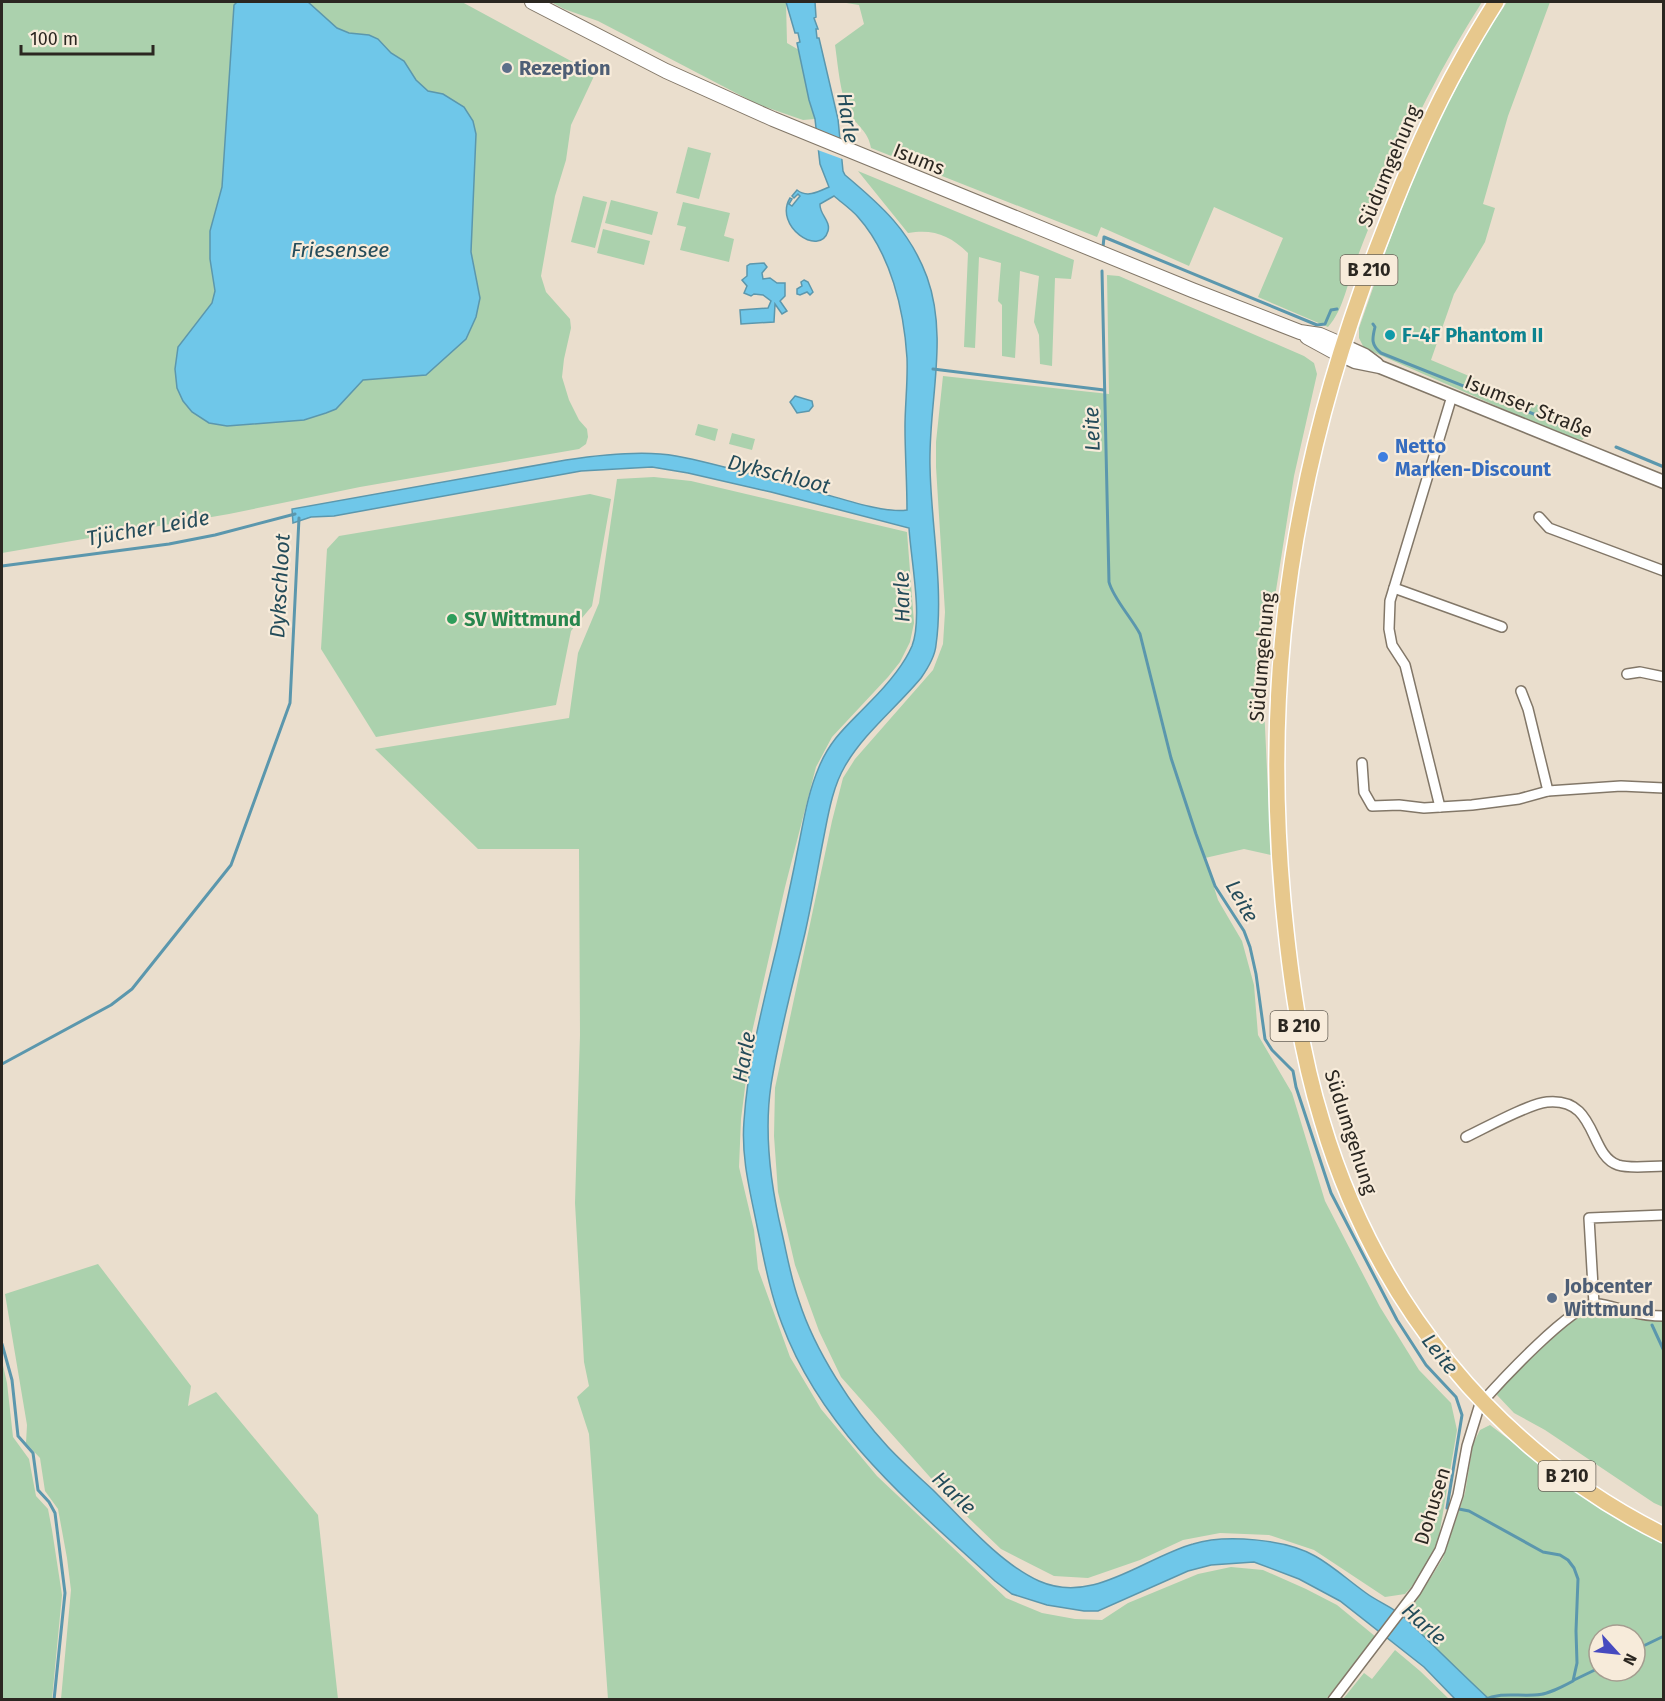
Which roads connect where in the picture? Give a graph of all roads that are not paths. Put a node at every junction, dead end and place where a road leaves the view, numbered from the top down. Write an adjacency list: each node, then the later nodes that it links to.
1 (532, 2): 3 (main road, Isums)
2 (1496, 2): 3 (main road, Südumgehung / B 210)
3 (1341, 350): 4 (street, Isumser Straße); 22 (main road, Südumgehung / B 210)
4 (1452, 396): 5 (street, Isumser Straße); 8 (street)
5 (1664, 482)
6 (1539, 517): 7 (street)
7 (1664, 570)
8 (1394, 588): 9 (street); 16 (street)
9 (1502, 627)
10 (1627, 674): 11 (street)
11 (1664, 677)
12 (1521, 691): 15 (street)
13 (1362, 763): 16 (street)
14 (1664, 788): 15 (street)
15 (1548, 791): 16 (street)
16 (1440, 807)
17 (1466, 1137): 18 (street)
18 (1664, 1166)
19 (1664, 1215): 20 (street)
20 (1594, 1304): 21 (street); 22 (street, Dohusen)
21 (1664, 1316)
22 (1483, 1401): 23 (main road, Südumgehung / B 210); 24 (street, Dohusen)
23 (1664, 1535)
24 (1333, 1700)

